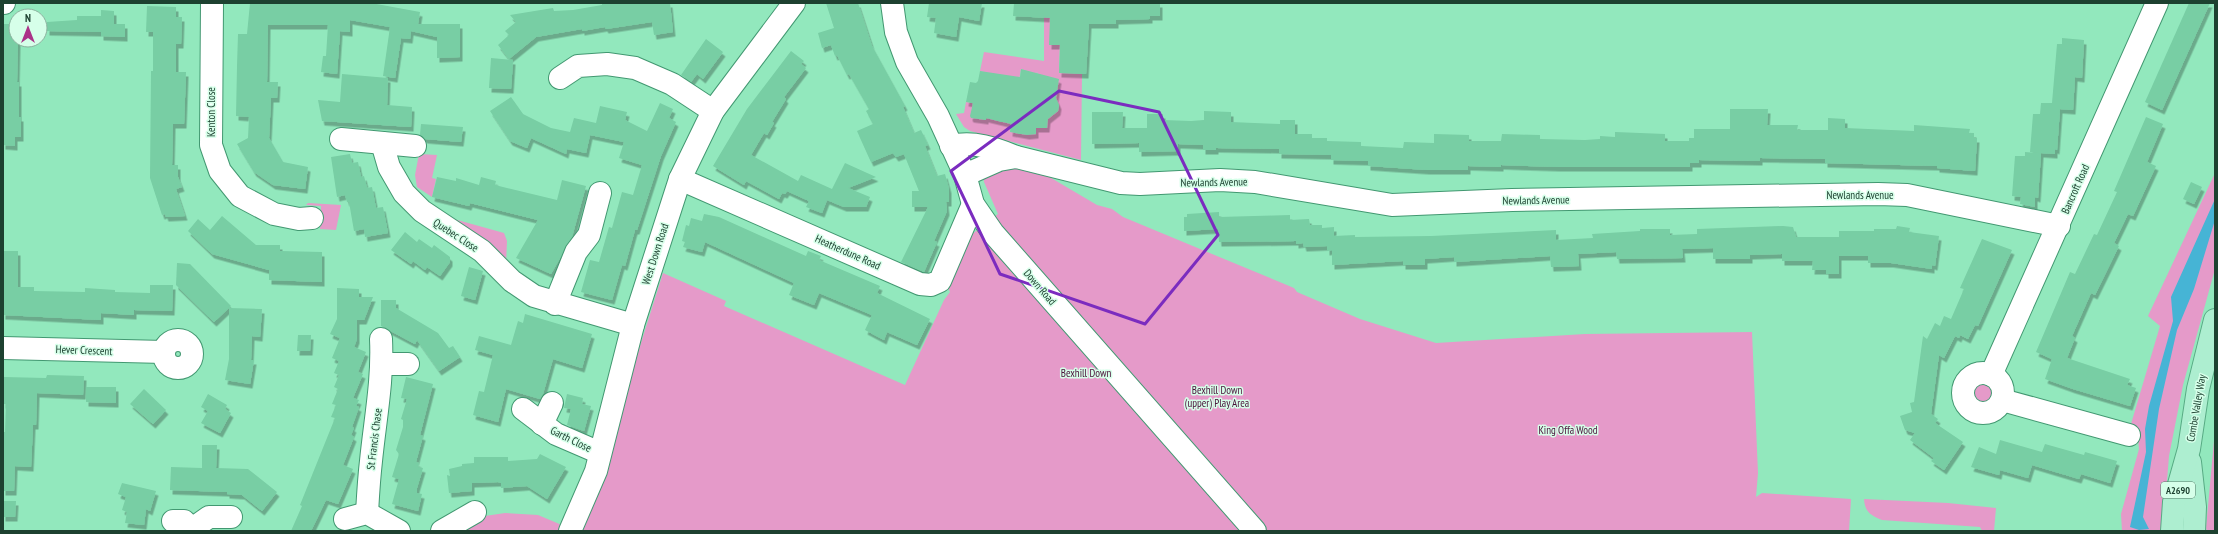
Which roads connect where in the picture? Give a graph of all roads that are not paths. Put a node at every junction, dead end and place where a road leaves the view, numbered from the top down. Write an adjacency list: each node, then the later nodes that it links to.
1 (212, 3): 16 (street, Kenton Close)
2 (794, 3): 6 (street, West Down Road)
3 (892, 3): 10 (street, Down Road)
4 (2157, 3): 17 (street, Bancroft Road)
5 (560, 78): 6 (street)
6 (713, 111): 13 (street, West Down Road)
7 (341, 139): 8 (street)
8 (382, 143): 9 (street); 18 (street, Quebec Close)
9 (415, 146)
10 (951, 146): 11 (street, Newlands Avenue); 12 (street, Down Road)
11 (1016, 157): 12 (street, Newlands Avenue); 17 (street, Newlands Avenue)
12 (965, 175): 15 (street, Down Road)
13 (680, 179): 15 (street, Heatherdune Road); 20 (street, West Down Road)
14 (600, 193): 18 (street)
15 (973, 204): 43 (street, Down Road)
16 (303, 224)
17 (2058, 226): 26 (street, Bancroft Road)
18 (555, 304): 20 (street, Quebec Close)
19 (2215, 320): 32 (main road, Combe Valley Way / A2690)
20 (633, 325): 33 (street, West Down Road)
21 (381, 339): 24 (street, St Francis Chase)
22 (3, 348): 23 (street, Hever Crescent)
23 (164, 352)
24 (382, 364): 25 (street); 35 (street, St Francis Chase)
25 (408, 364)
26 (1991, 375): 27 (street); 27 (street)
27 (2002, 400): 31 (street)
28 (552, 403): 30 (street, Garth Close)
29 (523, 409): 30 (street, Garth Close)
30 (542, 424): 33 (street, Garth Close)
31 (2129, 436)
32 (2189, 449): 44 (main road, Combe Valley Way / A2690); 45 (main road, Combe Valley Way / A2690)
33 (600, 453): 42 (street, West Down Road)
34 (474, 512): 41 (street)
35 (367, 513): 37 (street); 40 (street)
36 (231, 517): 39 (street)
37 (345, 519)
38 (173, 520): 39 (street)
39 (192, 530)
40 (399, 531)
41 (442, 531)
42 (570, 531)
43 (1255, 531)
44 (2172, 531)
45 (2194, 531)

